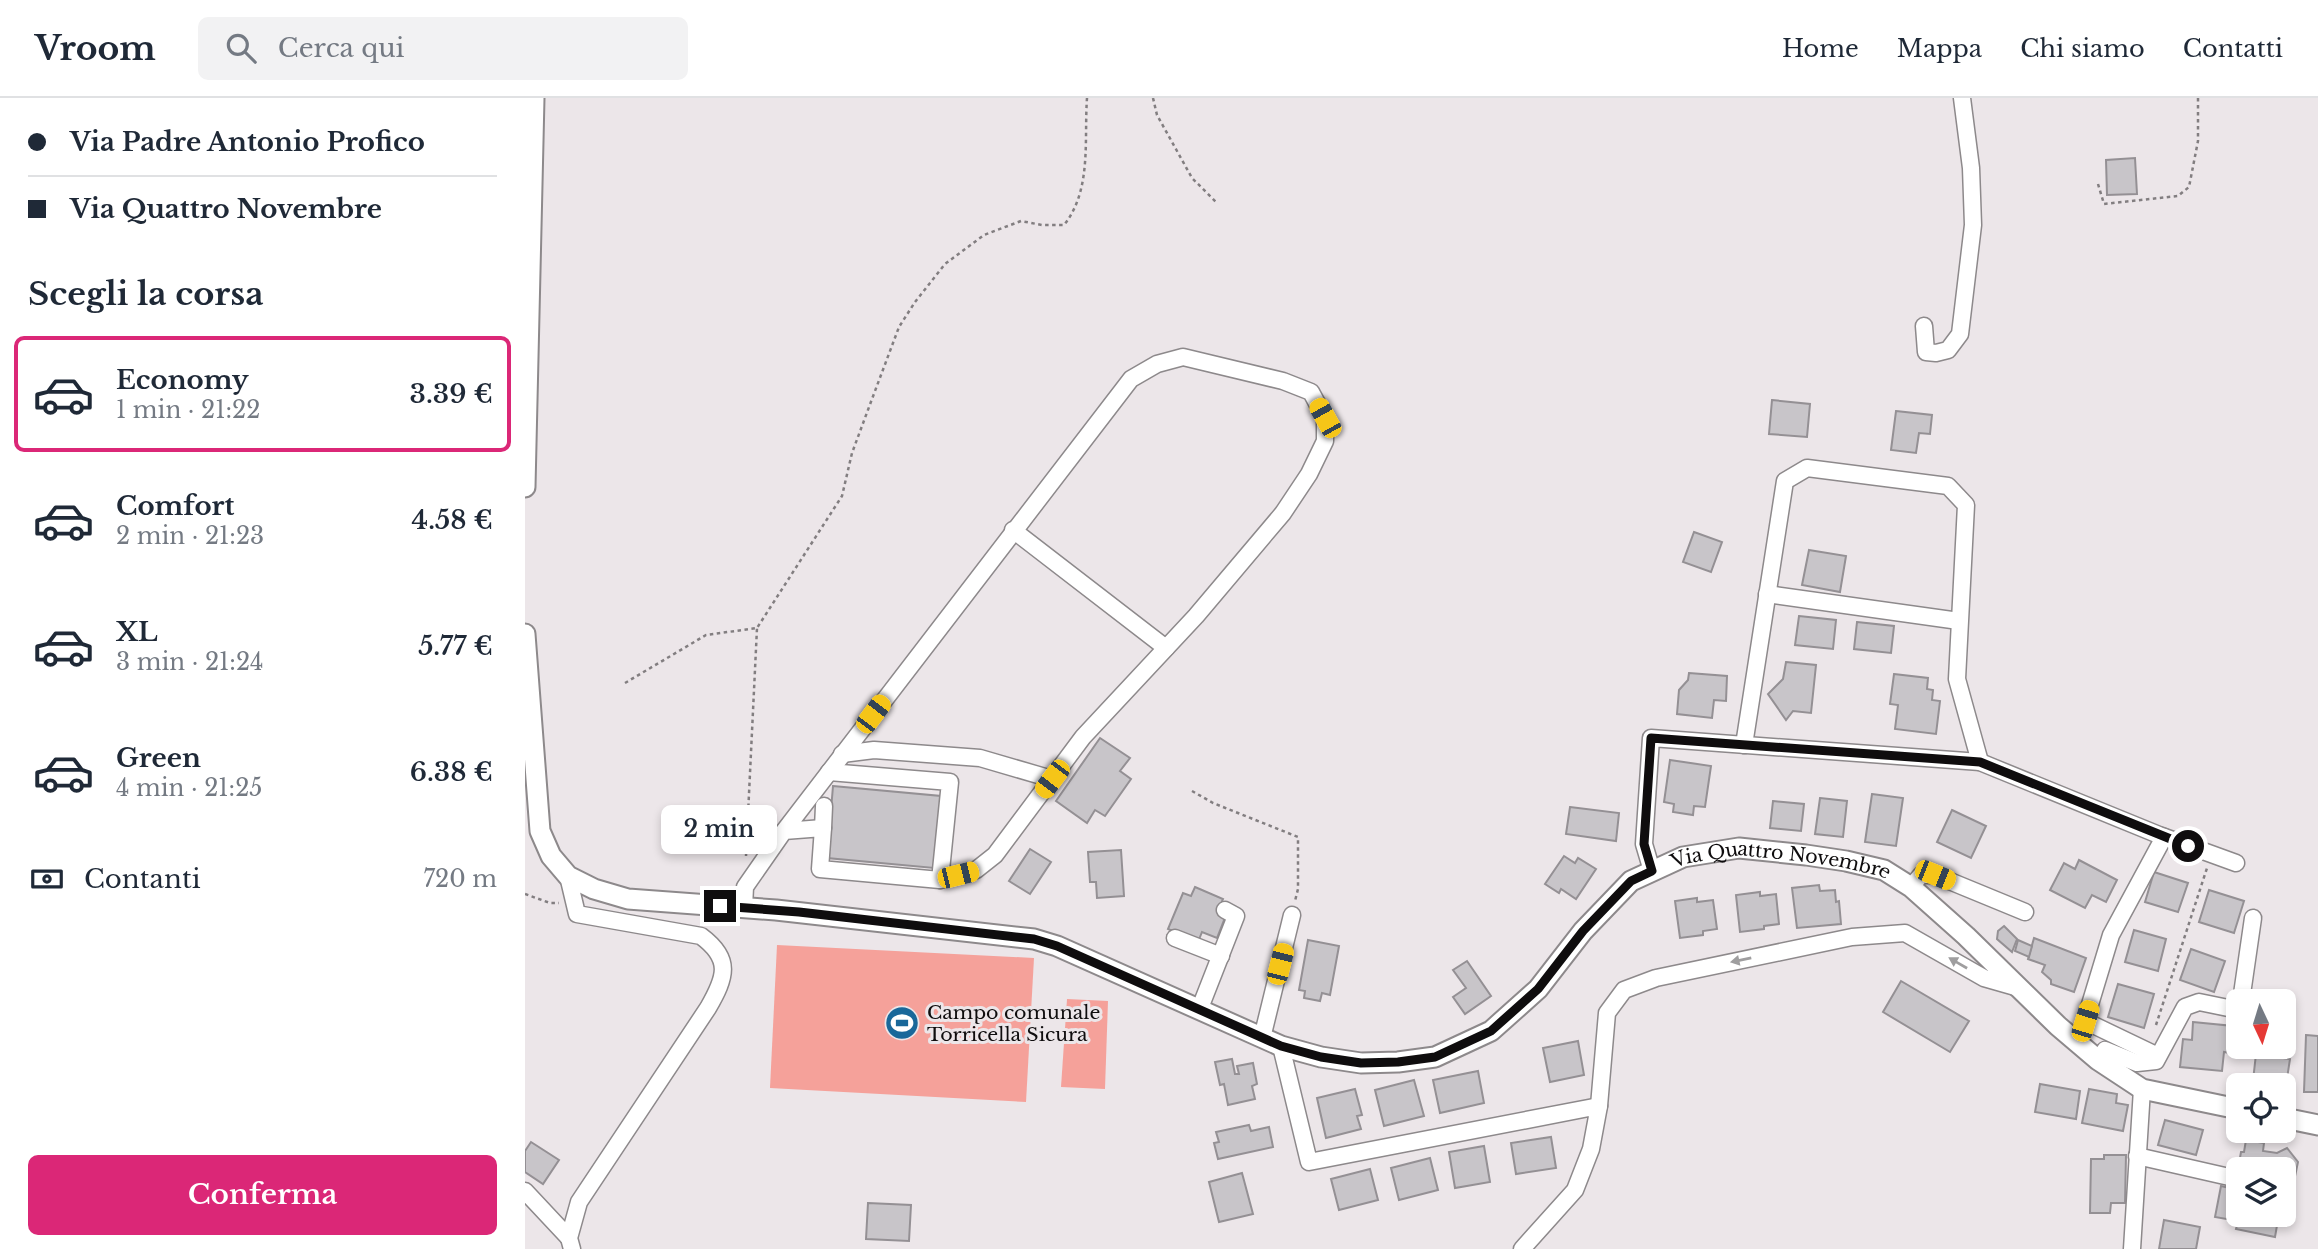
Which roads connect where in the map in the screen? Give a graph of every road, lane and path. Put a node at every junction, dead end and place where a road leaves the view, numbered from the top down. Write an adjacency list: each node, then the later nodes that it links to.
1 (534, 98): 9 (main road)
2 (1087, 98): 13 (path)
3 (1153, 98): 7 (path)
4 (1962, 98): 8 (street)
5 (2198, 98): 6 (path)
6 (2098, 184)
7 (1216, 202)
8 (1924, 326)
9 (525, 487)
10 (1013, 530): 15 (street); 15 (street); 18 (street)
11 (1767, 594): 12 (street); 12 (street); 17 (street)
12 (1959, 621): 19 (street)
13 (757, 628): 16 (path); 32 (path)
14 (525, 634): 30 (main road)
15 (1167, 648): 21 (street)
16 (625, 682)
17 (1744, 745): 19 (street); 29 (street)
18 (842, 754): 20 (street); 21 (street)
19 (1980, 762): 26 (street)
20 (829, 772): 25 (street); 31 (street)
21 (1052, 779): 31 (street)
22 (1192, 791): 39 (path)
23 (824, 806): 24 (street)
24 (823, 828): 25 (street); 31 (street)
25 (784, 831): 32 (street)
26 (2164, 837): 27 (street); 50 (street)
27 (2212, 854): 28 (street); 47 (path)
28 (2236, 863)
29 (1652, 871): 33 (main road, Via Quattro Novembre); 49 (main road, Via Quattro Novembre)
30 (568, 876): 35 (street); 36 (main road, Via Quattro Novembre)
31 (940, 880)
32 (745, 887): 36 (street)
33 (1911, 887): 38 (street); 43 (main road, Via Quattro Novembre)
34 (525, 894): 35 (path)
35 (572, 902): 60 (street)
36 (744, 907): 45 (main road, Via Quattro Novembre)
37 (1225, 910): 42 (street)
38 (2025, 912)
39 (1292, 915): 48 (street)
40 (2253, 918): 44 (street)
41 (1175, 938): 42 (street)
42 (1221, 956): 45 (street)
43 (2021, 988): 51 (main road, Via Quattro Novembre); 53 (street, one-way to 53)
44 (2243, 989)
45 (1200, 1008): 48 (main road, Via Quattro Novembre)
46 (2226, 1008): 50 (street)
47 (2153, 1032)
48 (1262, 1038): 49 (main road, Via Quattro Novembre)
49 (1281, 1046): 53 (street)
50 (2158, 1056): 51 (street)
51 (2098, 1060): 52 (main road, Via Quattro Novembre)
52 (2142, 1088): 54 (main road, Via Quattro Novembre); 57 (street)
53 (1599, 1106): 61 (street)
54 (2226, 1106)
55 (2296, 1120): 56 (main road)
56 (2318, 1125)
57 (2137, 1156): 58 (street); 62 (street)
58 (2226, 1176)
59 (525, 1191): 60 (street)
60 (570, 1244)
61 (1522, 1249)
62 (2132, 1249)

